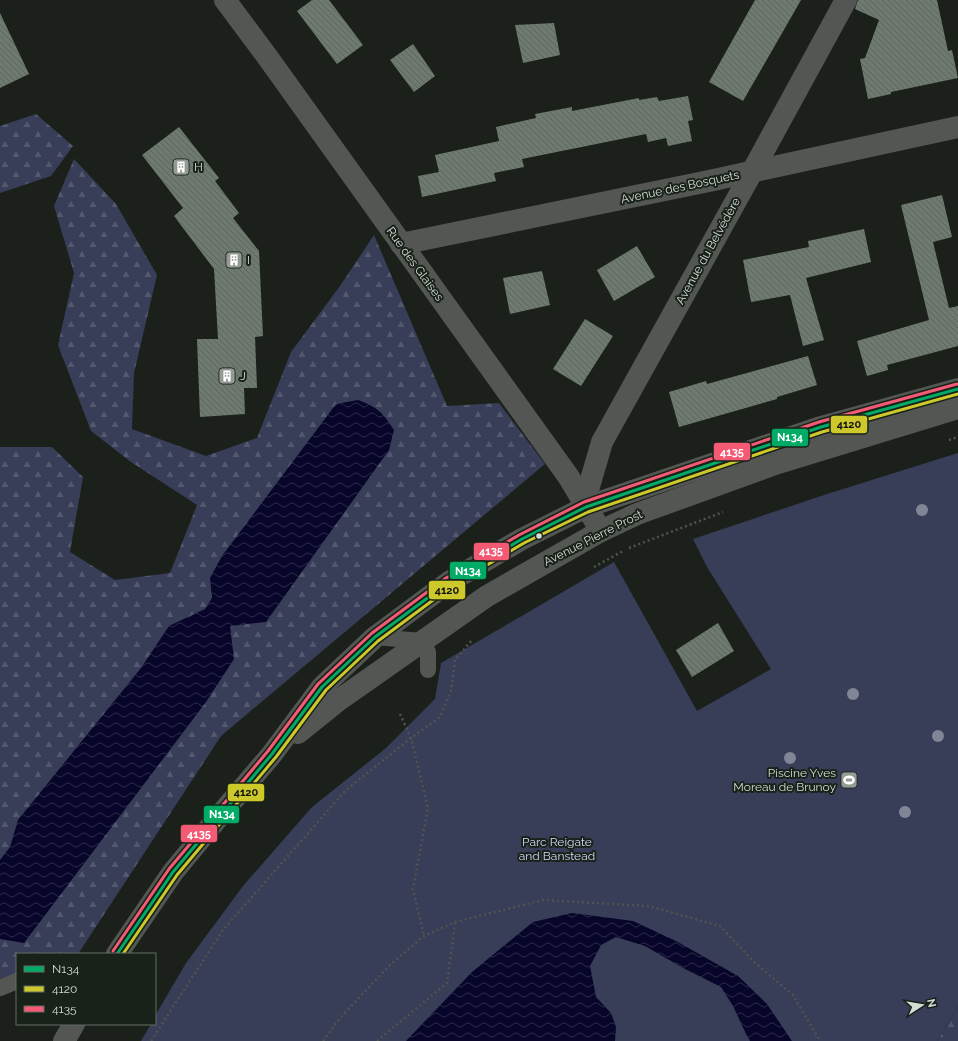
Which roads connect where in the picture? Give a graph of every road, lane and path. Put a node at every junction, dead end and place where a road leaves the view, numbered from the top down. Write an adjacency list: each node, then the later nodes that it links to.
1 (225, 0): 5 (main road, Rue des Glaises)
2 (846, 0): 4 (main road, Avenue du Belvédère)
3 (958, 127): 4 (main road, Avenue des Bosquets)
4 (752, 172): 5 (main road, Avenue des Bosquets); 10 (main road, Avenue du Belvédère)
5 (400, 244): 10 (main road, Rue des Glaises)
6 (958, 389): 10 (main road, Avenue Pierre Prost)
7 (958, 408): 12 (main road, Avenue Pierre Prost)
8 (958, 437): 9 (path)
9 (943, 442)
10 (586, 507): 12 (main road, Rue des Glaises); 14 (main road, Avenue Pierre Prost)
11 (728, 510): 13 (path)
12 (601, 531): 16 (main road, Avenue Pierre Prost)
13 (593, 568)
14 (375, 637): 16 (lane); 20 (main road, Avenue Pierre Prost)
15 (473, 639): 19 (path)
16 (422, 641): 17 (lane); 20 (main road, Avenue Pierre Prost)
17 (428, 670)
18 (400, 714): 19 (path)
19 (411, 738): 22 (path); 28 (path)
20 (272, 754): 23 (main road, Avenue Pierre Prost)
21 (455, 922): 22 (path); 30 (path); 31 (path)
22 (424, 936): 29 (path)
23 (116, 953)
24 (16, 981): 25 (lane)
25 (0, 988)
26 (73, 1025): 27 (main road)
27 (64, 1041)
28 (151, 1041)
29 (323, 1041)
30 (377, 1041)
31 (820, 1041)

